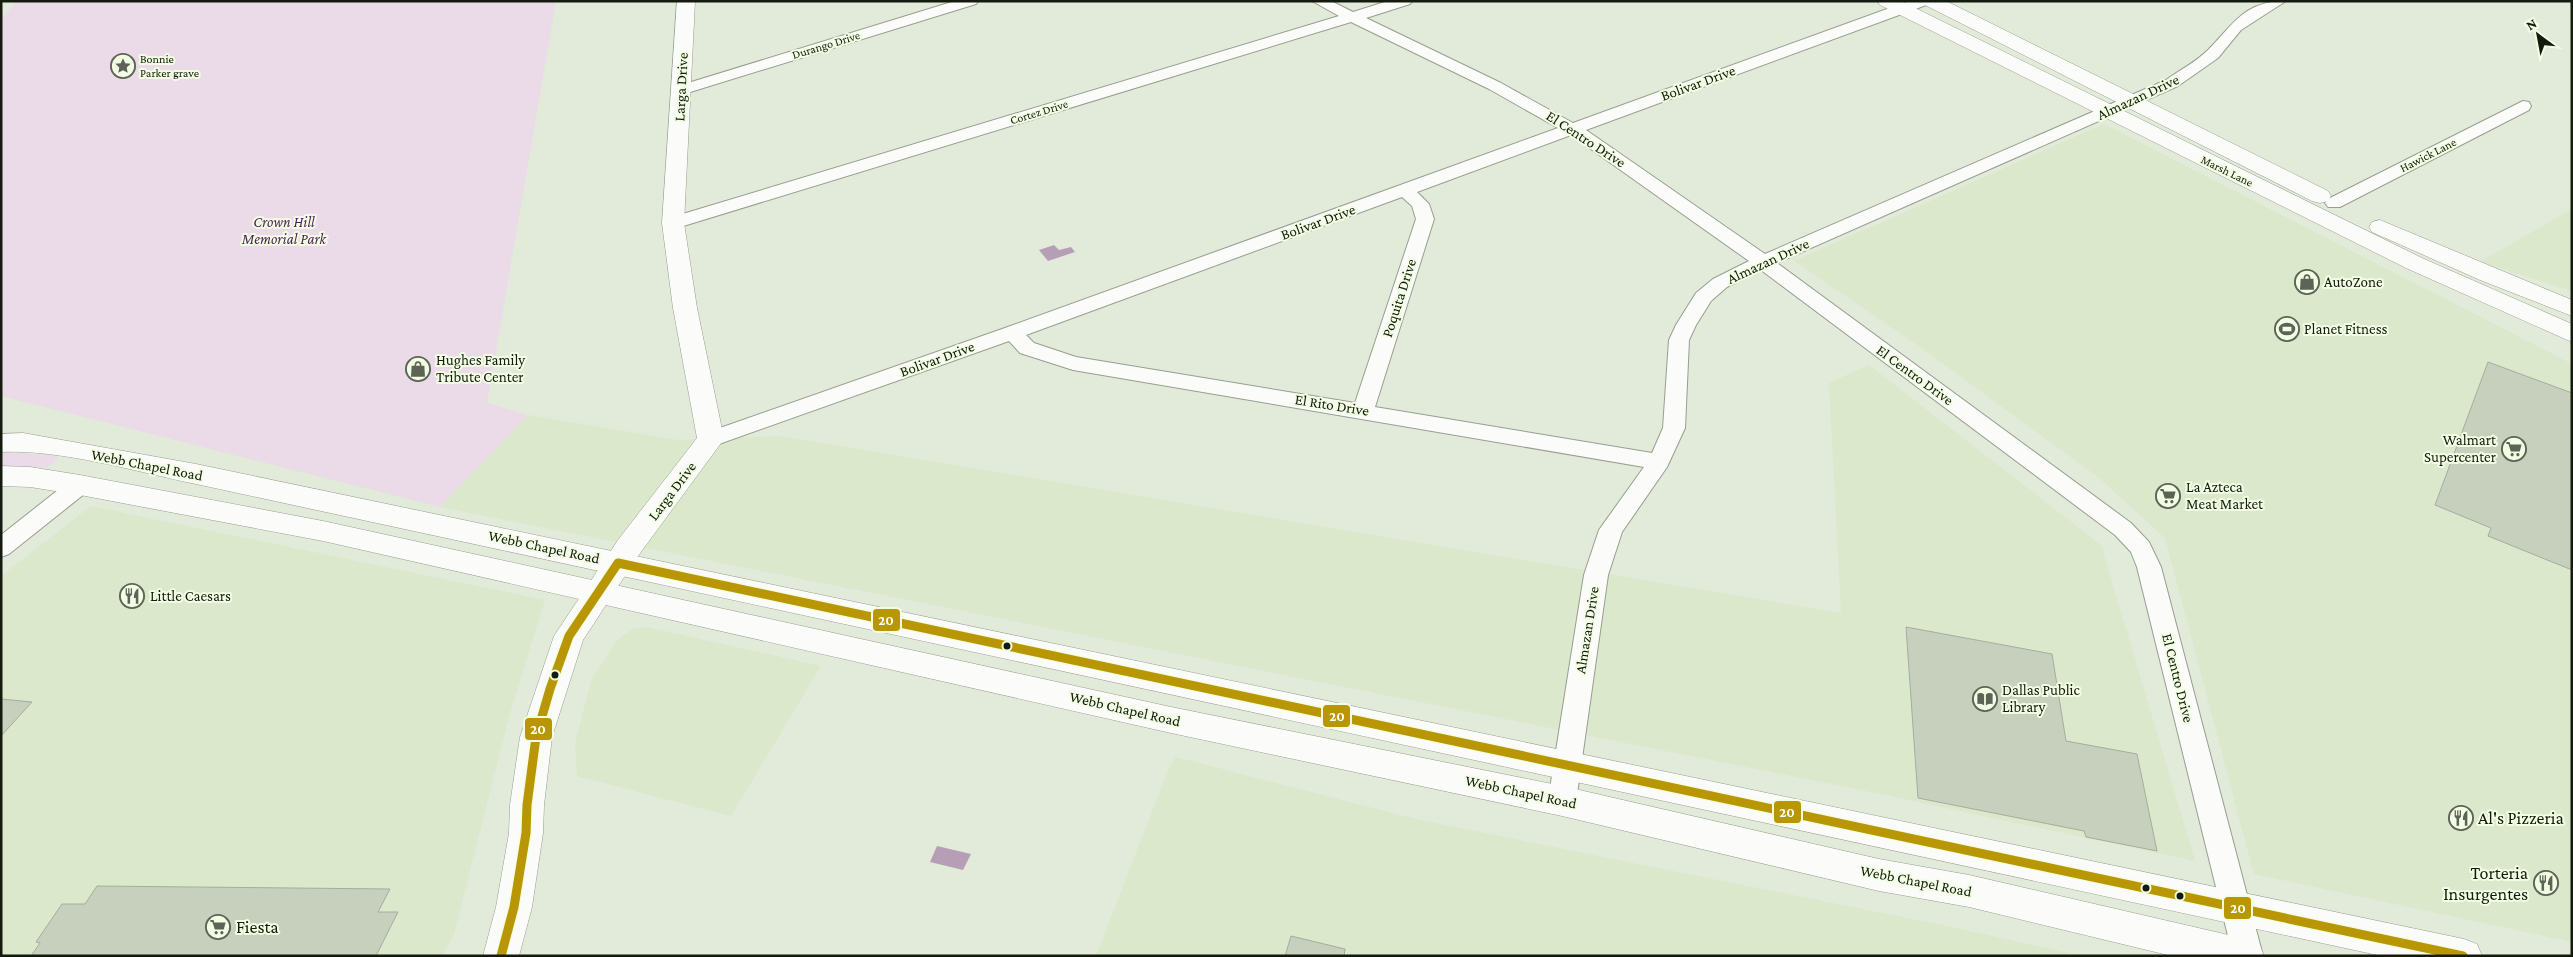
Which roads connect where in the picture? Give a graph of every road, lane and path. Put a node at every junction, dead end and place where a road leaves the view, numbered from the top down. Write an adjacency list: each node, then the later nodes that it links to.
1 (686, 1): 10 (main road, Larga Drive)
2 (971, 1): 10 (street, Durango Drive)
3 (1319, 1): 9 (street, El Centro Drive)
4 (1405, 1): 9 (street, Cortez Drive)
5 (1924, 1): 8 (street, Bolivar Drive)
6 (1930, 1): 11 (main road, Marsh Lane)
7 (2279, 1): 11 (street, Almazan Drive)
8 (1894, 5): 13 (main road, Marsh Lane); 14 (street, Bolivar Drive)
9 (1352, 18): 14 (street, El Centro Drive); 17 (street, Cortez Drive)
10 (681, 90): 17 (main road, Larga Drive)
11 (2133, 101): 13 (street, Almazan Drive); 16 (main road, Marsh Lane)
12 (2523, 106): 16 (street, Hawick Lane)
13 (2107, 112): 16 (main road, Marsh Lane); 18 (street, Almazan Drive)
14 (1573, 129): 15 (street, Bolivar Drive); 18 (street, El Centro Drive)
15 (1405, 190): 21 (street, Bolivar Drive); 24 (street, Poquita Drive)
16 (2324, 208): 19 (main road, Marsh Lane); 20 (main road, Marsh Lane)
17 (673, 223): 26 (main road, Larga Drive)
18 (1763, 262): 28 (street, Almazan Drive); 40 (street, El Centro Drive)
19 (2506, 306): 22 (main road, Marsh Lane); 23 (main road)
20 (2568, 306)
21 (1012, 333): 24 (street, El Rito Drive); 26 (street, Bolivar Drive)
22 (2572, 334)
23 (2572, 344)
24 (1363, 410): 28 (street, El Rito Drive)
25 (9, 439): 27 (main road, Webb Chapel Road)
26 (711, 439): 34 (main road, Larga Drive)
27 (114, 458): 30 (main road); 31 (main road, Webb Chapel Road)
28 (1659, 462): 38 (street, Almazan Drive)
29 (1, 476): 30 (main road, Webb Chapel Road)
30 (80, 485): 32 (main road, Webb Chapel Road); 33 (street)
31 (347, 506): 32 (main road); 34 (main road, Webb Chapel Road)
32 (323, 531): 35 (main road, Webb Chapel Road)
33 (1, 548)
34 (618, 563): 35 (main road, Larga Drive); 36 (main road, Webb Chapel Road)
35 (598, 592): 37 (main road, Webb Chapel Road); 41 (main road, Larga Drive)
36 (973, 639): 37 (main road); 38 (main road, Webb Chapel Road)
37 (957, 672): 39 (main road, Webb Chapel Road)
38 (1567, 766): 39 (street, Almazan Drive); 40 (main road, Webb Chapel Road)
39 (1562, 801): 42 (main road, Webb Chapel Road)
40 (2236, 908): 42 (street, El Centro Drive); 43 (main road, Webb Chapel Road)
41 (501, 956)
42 (2247, 956)
43 (2464, 956)

